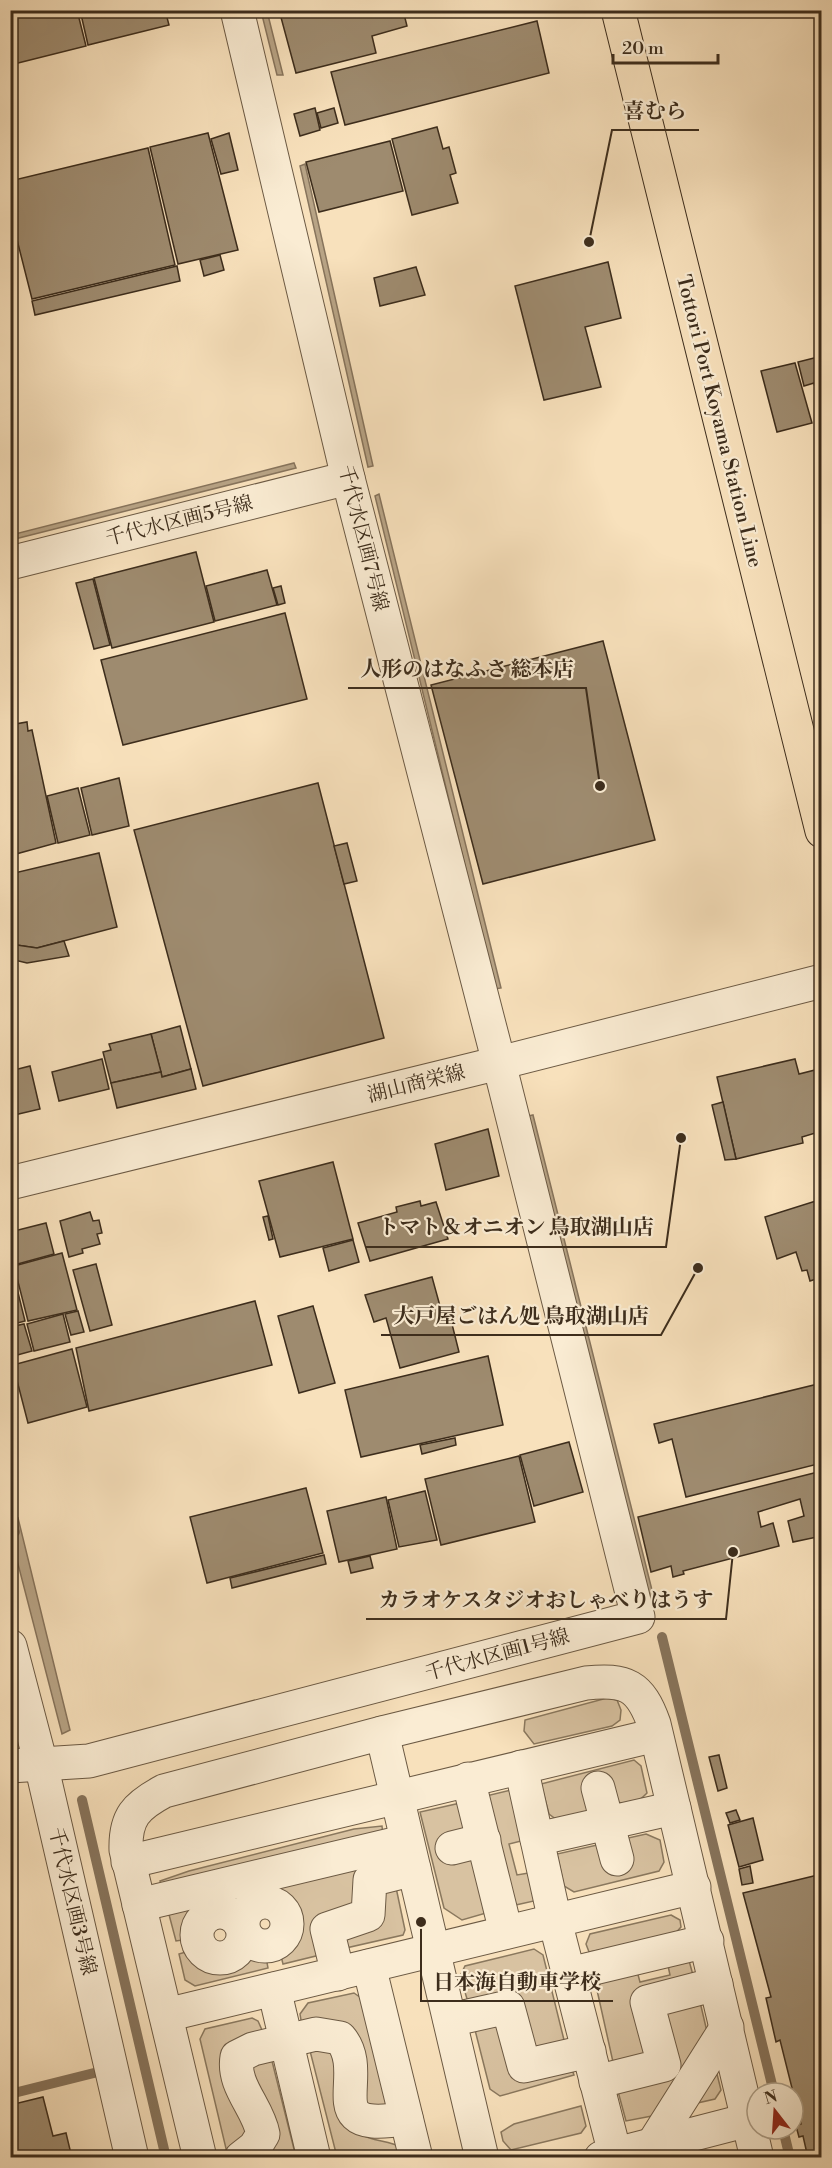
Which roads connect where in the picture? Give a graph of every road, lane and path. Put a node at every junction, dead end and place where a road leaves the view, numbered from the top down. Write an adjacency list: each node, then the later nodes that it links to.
1 (237, 10): 3 (street, 千代水区画7号線)
2 (618, 10): 5 (main road, Tottori Port Koyama Station Line)
3 (348, 478): 4 (street, 千代水区画5号線); 7 (street, 千代水区画7号線)
4 (10, 563)
5 (822, 831)
6 (822, 981): 7 (street, 湖山商栄線)
7 (499, 1063): 8 (street, 湖山商栄線); 12 (street, 千代水区画1号線)
8 (10, 1183)
9 (10, 1646): 12 (street, 千代水区画3号線)
10 (382, 1733): 11 (street); 16 (street); 24 (street)
11 (656, 1735): 13 (street); 17 (street)
12 (26, 1765): 49 (street, 千代水区画3号線)
13 (521, 1767): 14 (street); 21 (street)
14 (468, 1779): 16 (street); 19 (street)
15 (598, 1788): 18 (street)
16 (397, 1796): 22 (street); 24 (street)
17 (674, 1808): 18 (street); 25 (street)
18 (608, 1823): 21 (street); 23 (street)
19 (484, 1840): 20 (street); 28 (street)
20 (452, 1848)
21 (532, 1850): 27 (street)
22 (411, 1855): 26 (street); 30 (street); 33 (street)
23 (617, 1859)
24 (128, 1862): 26 (street)
25 (694, 1887): 27 (street); 29 (street)
26 (139, 1905): 31 (street)
27 (555, 1921): 28 (street); 34 (street)
28 (506, 1932): 30 (street)
29 (707, 1941): 34 (street); 35 (street)
30 (433, 1951): 32 (street); 38 (street)
31 (150, 1952): 36 (street); 37 (street)
32 (369, 1966): 33 (street); 44 (street)
33 (338, 1974): 36 (street)
34 (569, 1974): 41 (street)
35 (716, 1984): 39 (street); 42 (street)
36 (278, 1988): 37 (street); 40 (street)
37 (166, 2015): 50 (street)
38 (450, 2020): 41 (street); 54 (street)
39 (727, 2028): 43 (street); 47 (street)
40 (286, 2042): 44 (street); 51 (street); 52 (street)
41 (589, 2051): 42 (street)
42 (596, 2082): 48 (street)
43 (745, 2107)
44 (406, 2118): 53 (street)
45 (745, 2121): 47 (street)
46 (753, 2141): 55 (street)
47 (653, 2144): 48 (street)
48 (608, 2156)
49 (132, 2157)
50 (200, 2157)
51 (241, 2157)
52 (314, 2157)
53 (416, 2157)
54 (482, 2157)
55 (757, 2157)

